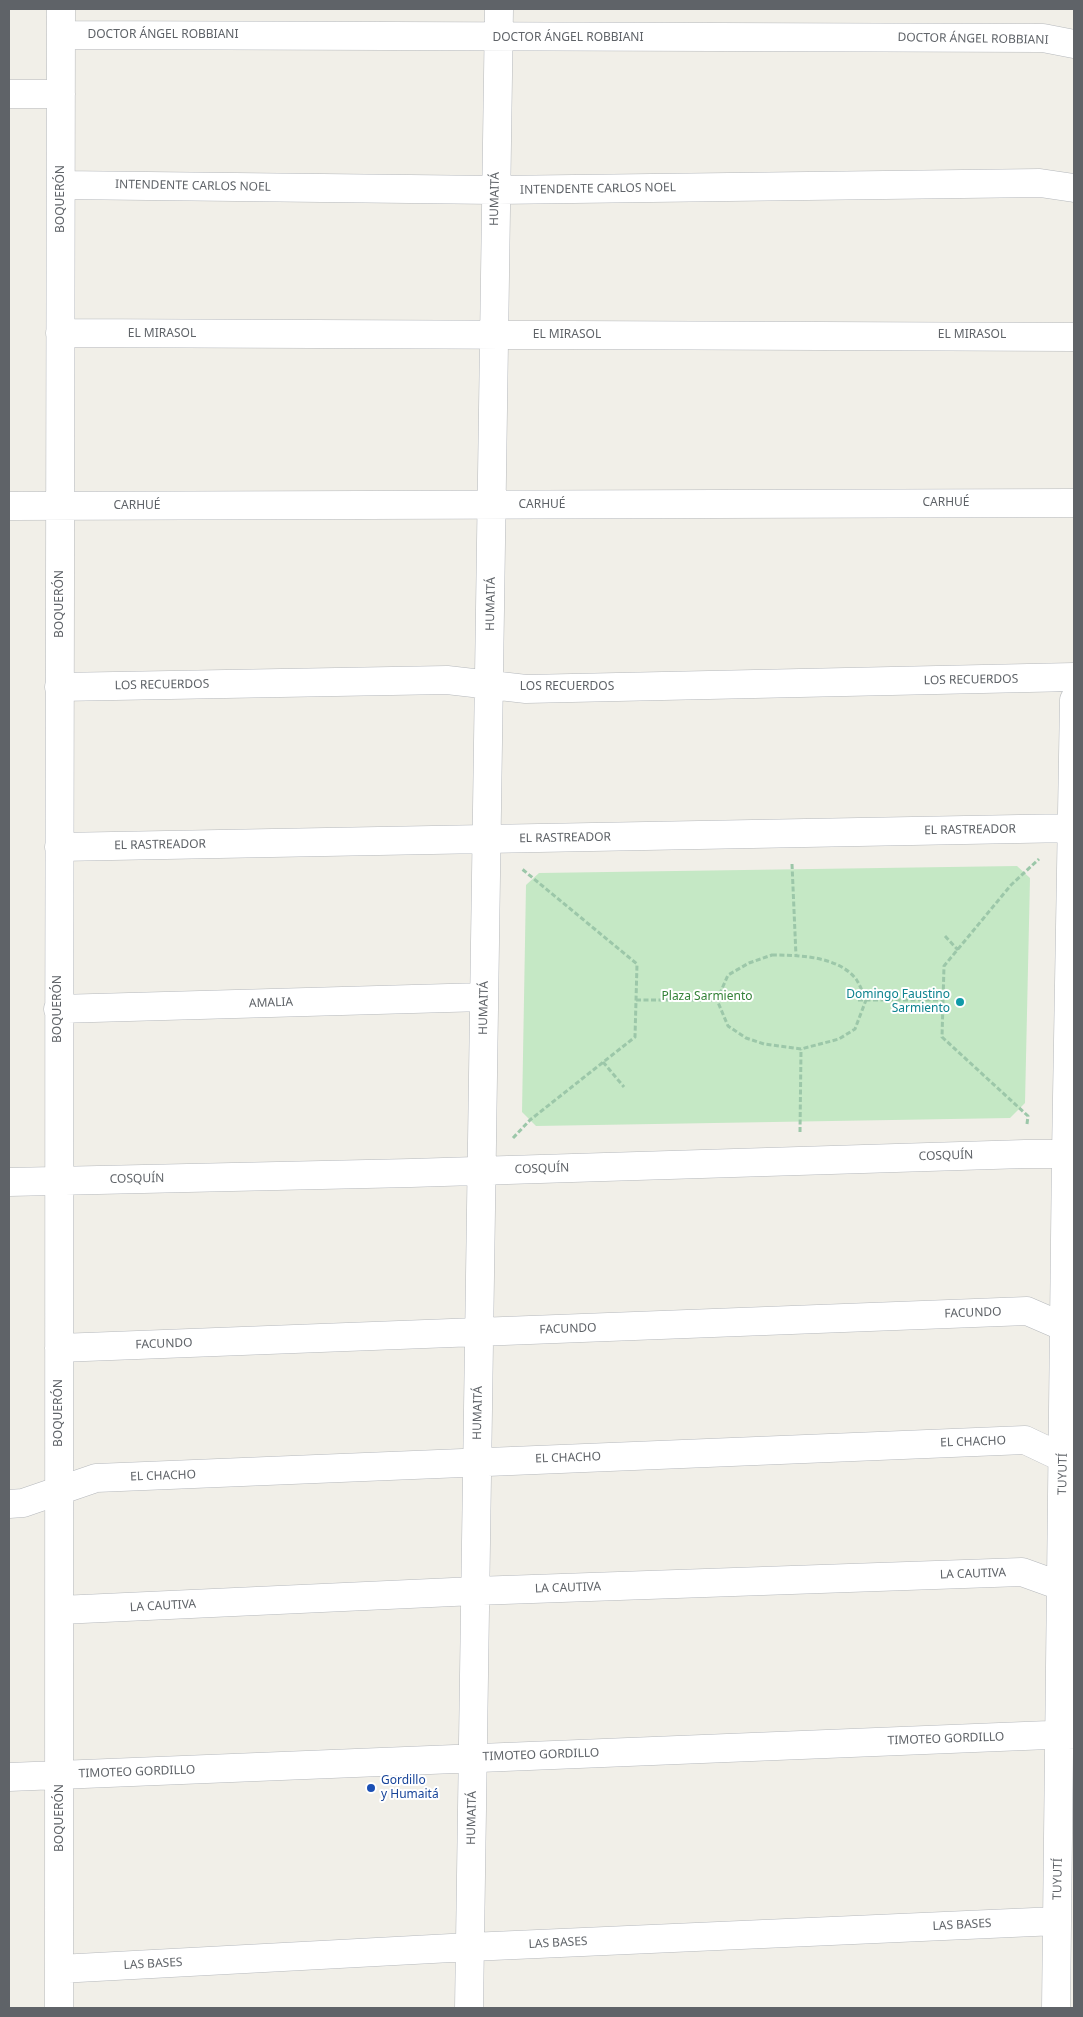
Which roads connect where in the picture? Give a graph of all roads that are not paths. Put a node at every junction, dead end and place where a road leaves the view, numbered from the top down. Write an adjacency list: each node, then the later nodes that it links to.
1 (499, 9): 3 (street, HUMAITÁ)
2 (61, 22): 3 (street, DOCTOR ÁNGEL ROBBIANI); 6 (street, BOQUERÓN)
3 (499, 38): 4 (street, DOCTOR ÁNGEL ROBBIANI); 9 (street, HUMAITÁ)
4 (1074, 44)
5 (9, 94): 6 (street)
6 (61, 94): 7 (street, BOQUERÓN)
7 (61, 185): 9 (street, INTENDENTE CARLOS NOEL); 10 (street, BOQUERÓN)
8 (1074, 188): 9 (street, INTENDENTE CARLOS NOEL)
9 (496, 190): 11 (street, HUMAITÁ)
10 (60, 333): 11 (street, EL MIRASOL); 16 (street, BOQUERÓN)
11 (493, 335): 12 (street, EL MIRASOL); 14 (street, HUMAITÁ)
12 (1074, 337)
13 (1074, 503): 14 (street, CARHUÉ)
14 (492, 505): 16 (street, CARHUÉ); 18 (street, HUMAITÁ)
15 (9, 506): 16 (street, CARHUÉ)
16 (60, 506): 19 (street, BOQUERÓN)
17 (1074, 677): 18 (street, LOS RECUERDOS)
18 (490, 685): 19 (street, LOS RECUERDOS); 23 (street, HUMAITÁ)
19 (59, 687): 24 (street, BOQUERÓN)
20 (1074, 700): 21 (street, TUYUTÍ)
21 (1074, 750): 22 (street, TUYUTÍ)
22 (1072, 828): 23 (street, EL RASTREADOR); 25 (street, TUYUTÍ)
23 (487, 839): 24 (street, EL RASTREADOR); 26 (street, HUMAITÁ)
24 (59, 847): 27 (street, BOQUERÓN)
25 (1073, 880): 28 (street, TUYUTÍ)
26 (484, 997): 27 (street, AMALIA); 30 (street, HUMAITÁ)
27 (58, 1009): 31 (street, BOQUERÓN)
28 (1072, 1011): 29 (street, TUYUTÍ)
29 (1070, 1154): 30 (street, COSQUÍN); 33 (street, TUYUTÍ)
30 (481, 1170): 31 (street, COSQUÍN); 34 (street, HUMAITÁ)
31 (58, 1181): 32 (street, COSQUÍN); 35 (street, BOQUERÓN)
32 (9, 1182)
33 (1069, 1327): 34 (street, FACUNDO); 36 (street, TUYUTÍ)
34 (479, 1332): 35 (street, FACUNDO); 37 (street, HUMAITÁ)
35 (59, 1348): 38 (street, BOQUERÓN)
36 (1069, 1457): 37 (street, EL CHACHO); 40 (street, TUYUTÍ)
37 (477, 1462): 38 (street, EL CHACHO); 41 (street, HUMAITÁ)
38 (60, 1490): 39 (street, EL CHACHO); 42 (street, BOQUERÓN)
39 (9, 1504)
40 (1068, 1586): 41 (street, LA CAUTIVA); 43 (street, TUYUTÍ)
41 (475, 1591): 42 (street, LA CAUTIVA); 44 (street, HUMAITÁ)
42 (60, 1610): 45 (street, BOQUERÓN)
43 (1067, 1734): 44 (street, TIMOTEO GORDILLO); 47 (street, TUYUTÍ)
44 (473, 1758): 45 (street, TIMOTEO GORDILLO); 49 (street, HUMAITÁ)
45 (60, 1775): 46 (street, TIMOTEO GORDILLO); 50 (street, BOQUERÓN)
46 (9, 1777)
47 (1066, 1880): 48 (street, TUYUTÍ)
48 (1057, 1921): 49 (street, LAS BASES); 53 (street, TUYUTÍ)
49 (470, 1947): 50 (street, LAS BASES); 52 (street, HUMAITÁ)
50 (59, 1969): 51 (street, BOQUERÓN)
51 (59, 2008)
52 (469, 2008)
53 (1056, 2008)

